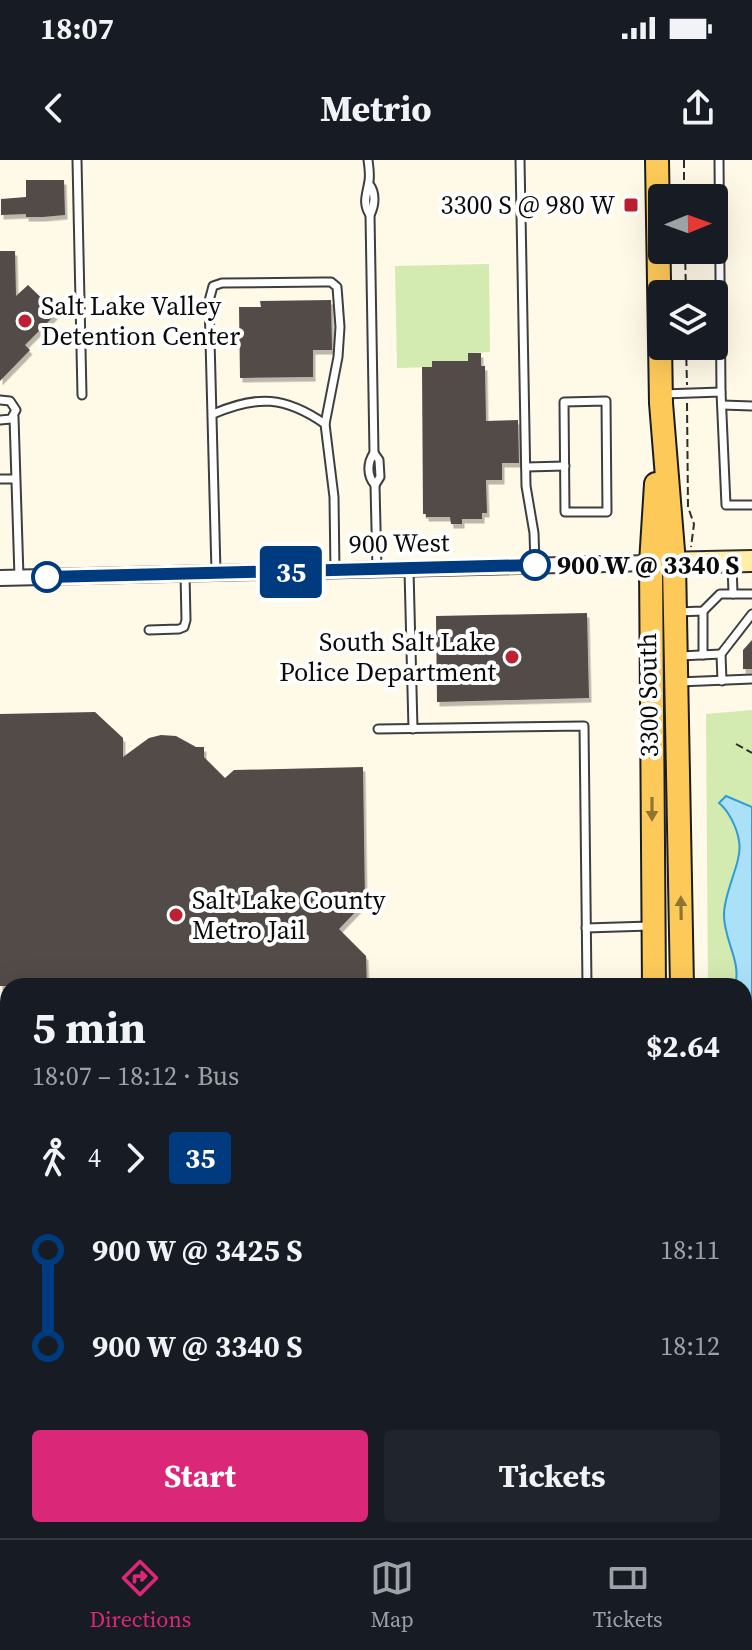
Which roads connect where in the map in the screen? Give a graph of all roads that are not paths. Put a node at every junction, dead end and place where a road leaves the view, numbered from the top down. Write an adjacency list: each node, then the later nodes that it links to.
1 (77, 160): 7 (lane)
2 (368, 160): 24 (lane)
3 (520, 160): 17 (lane)
4 (657, 160): 8 (main road, 3300 South)
5 (719, 160): 6 (lane)
6 (721, 392): 8 (lane); 10 (lane)
7 (82, 395)
8 (661, 398): 22 (main road, 3300 South)
9 (0, 400): 13 (lane)
10 (722, 405): 11 (lane); 20 (lane)
11 (752, 406)
12 (213, 414): 15 (lane); 15 (lane); 27 (lane)
13 (14, 417): 14 (lane); 19 (lane)
14 (0, 420)
15 (325, 424): 26 (lane)
16 (565, 466): 16 (lane); 17 (lane)
17 (526, 467): 23 (lane)
18 (0, 479): 19 (lane)
19 (15, 479): 29 (lane)
20 (752, 505)
21 (742, 562): 22 (main road, 900 West); 31 (lane)
22 (662, 563): 23 (street, 900 West); 34 (main road, 3300 South); 45 (main road, 3300 South, one-way to 45)
23 (535, 565): 25 (street, 900 West)
24 (377, 570): 25 (street, 900 West); 26 (street, 900 West)
25 (409, 570): 44 (lane)
26 (335, 571): 27 (street, 900 West)
27 (216, 573): 28 (street, 900 West)
28 (185, 574): 29 (street, 900 West); 36 (lane)
29 (19, 577): 30 (street, 900 West)
30 (0, 578)
31 (733, 594): 32 (lane); 33 (lane)
32 (752, 594)
33 (703, 611): 34 (lane); 38 (lane)
34 (674, 612): 39 (main road, 3300 South)
35 (752, 614): 37 (lane)
36 (149, 630)
37 (721, 654): 38 (lane); 41 (lane)
38 (703, 655): 39 (lane)
39 (675, 656): 42 (main road, 3300 South)
40 (752, 679): 41 (lane)
41 (722, 681): 42 (lane)
42 (675, 683): 49 (main road, 3300 South, one-way to 42)
43 (378, 729): 44 (lane)
44 (413, 729): 46 (lane)
45 (652, 926): 46 (lane); 48 (main road, 3300 South)
46 (586, 928): 47 (lane)
47 (587, 978)
48 (654, 978)
49 (682, 978)

